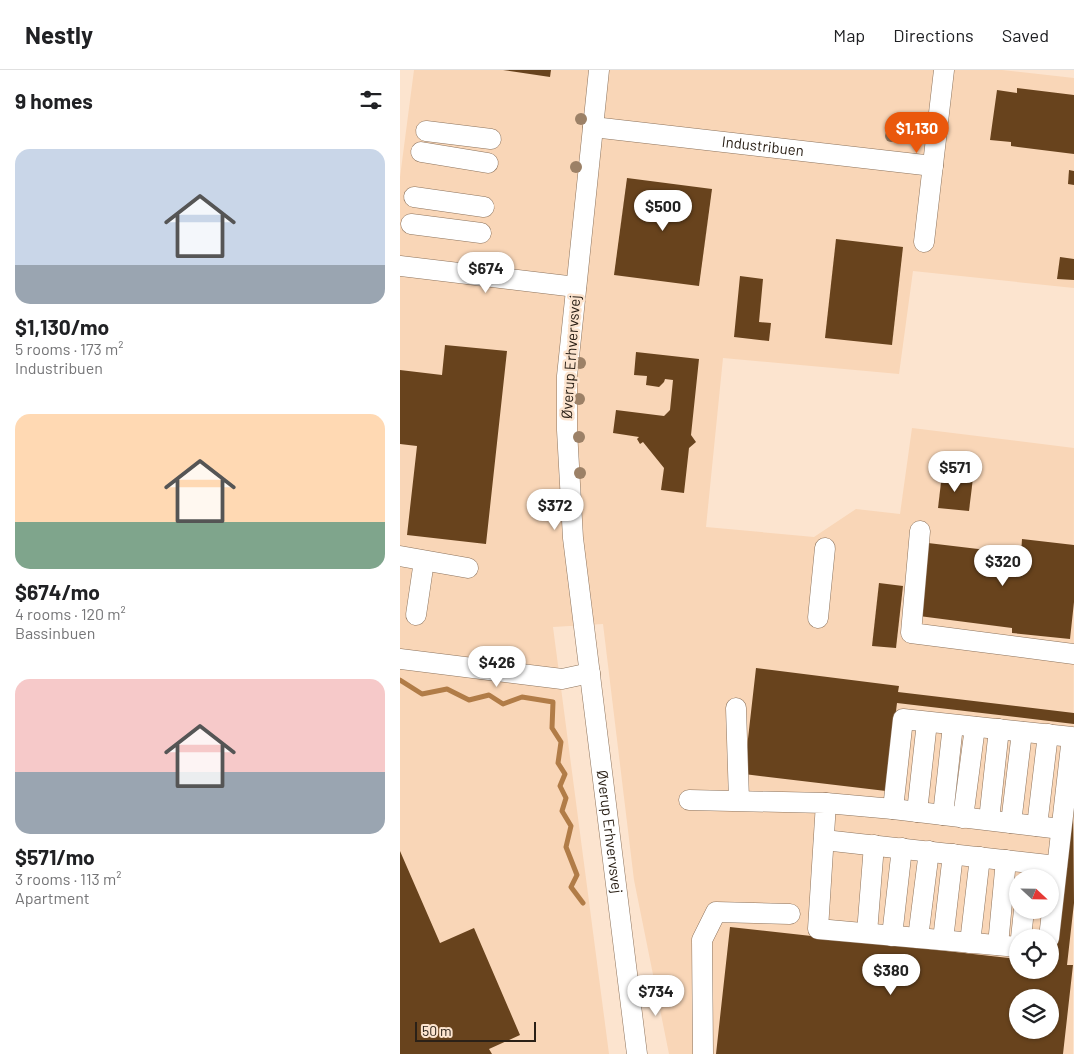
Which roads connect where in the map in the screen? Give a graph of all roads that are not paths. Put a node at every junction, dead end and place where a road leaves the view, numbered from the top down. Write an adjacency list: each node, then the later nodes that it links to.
1 (599, 70): 3 (street, Øverup Erhvervsvej)
2 (944, 70): 8 (street)
3 (593, 127): 8 (street, Industribuen); 15 (street, Øverup Erhvervsvej)
4 (426, 131): 5 (street)
5 (491, 139)
6 (421, 152): 7 (street)
7 (488, 163)
8 (933, 166): 13 (street)
9 (414, 197): 10 (street)
10 (484, 207)
11 (411, 224): 12 (street)
12 (481, 233)
13 (924, 242)
14 (400, 266): 15 (street)
15 (576, 287): 25 (street, Øverup Erhvervsvej)
16 (920, 531): 23 (street)
17 (825, 548): 22 (street)
18 (400, 556): 19 (street)
19 (424, 560): 20 (street); 21 (street)
20 (468, 568)
21 (416, 615)
22 (818, 618)
23 (1074, 654)
24 (400, 658): 25 (street)
25 (590, 673): 62 (street, Øverup Erhvervsvej)
26 (736, 708): 34 (street)
27 (927, 722): 28 (street); 36 (street); 37 (street)
28 (953, 724): 29 (street); 38 (street)
29 (975, 727): 30 (street); 39 (street)
30 (1000, 729): 31 (street); 40 (street)
31 (1022, 732): 32 (street); 41 (street)
32 (1048, 734): 42 (street); 43 (street)
33 (689, 800): 34 (street)
34 (740, 800): 35 (street)
35 (826, 803): 36 (street); 44 (street)
36 (893, 809): 37 (street)
37 (917, 812): 38 (street)
38 (943, 815): 39 (street)
39 (963, 818): 40 (street)
40 (989, 820): 41 (street)
41 (1011, 823): 42 (street)
42 (1037, 826): 43 (street)
43 (1062, 829): 51 (street)
44 (824, 840): 45 (street); 56 (street)
45 (874, 845): 46 (street); 56 (street)
46 (902, 848): 47 (street); 57 (street)
47 (929, 851): 48 (street); 58 (street)
48 (953, 854): 49 (street); 59 (street)
49 (980, 857): 50 (street); 60 (street)
50 (1006, 860): 52 (street); 61 (street)
51 (1057, 866): 53 (street); 55 (street)
52 (1027, 869)
53 (1036, 869)
54 (790, 914): 65 (street)
55 (1050, 929)
56 (867, 933): 57 (street)
57 (892, 936): 58 (street)
58 (918, 938): 59 (street)
59 (943, 940): 60 (street)
60 (970, 943): 61 (street)
61 (1008, 946)
62 (630, 990): 63 (street, Øverup Erhvervsvej); 64 (street, Øverup Erhvervsvej)
63 (637, 1054)
64 (649, 1054)
65 (704, 1054)

